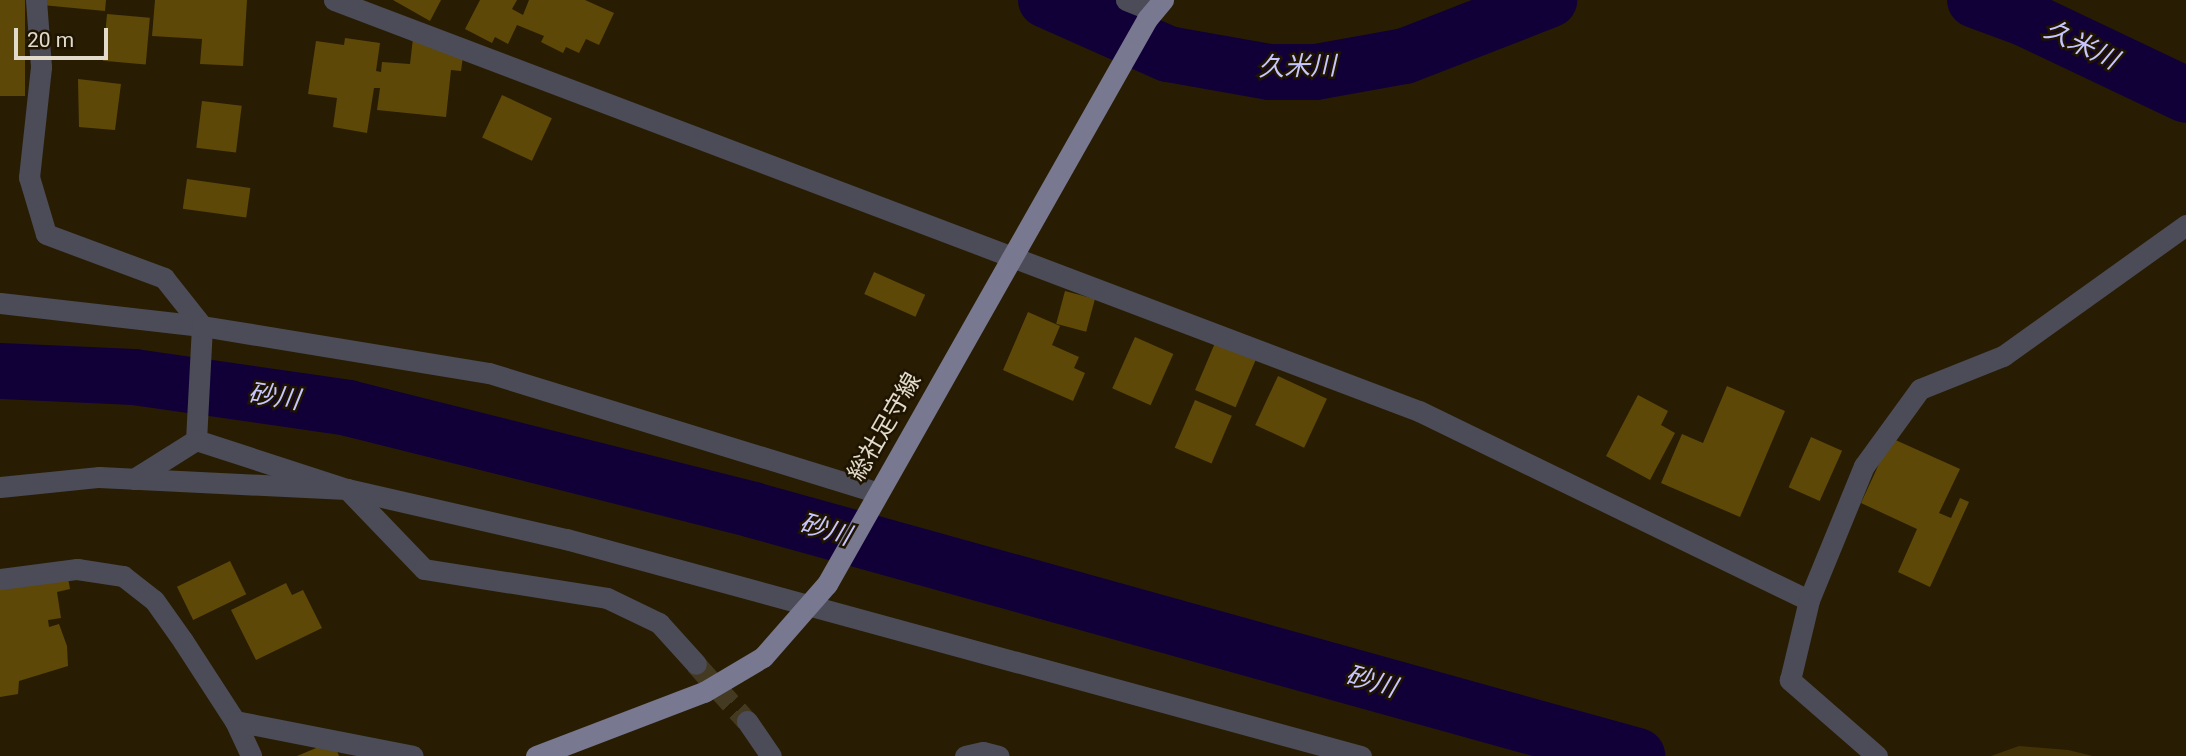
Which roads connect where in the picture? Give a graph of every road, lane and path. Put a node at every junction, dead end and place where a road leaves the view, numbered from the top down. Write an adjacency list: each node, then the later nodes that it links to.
1 (36, 0): 8 (street)
2 (334, 0): 6 (street)
3 (1126, 0): 4 (street)
4 (1154, 10): 6 (main road, 総社足守線)
5 (2186, 225): 15 (street)
6 (1011, 259): 13 (main road, 総社足守線); 15 (street)
7 (0, 303): 8 (street)
8 (202, 326): 9 (street); 13 (street)
9 (196, 440): 10 (street); 12 (street)
10 (134, 479): 11 (street); 12 (street)
11 (0, 487)
12 (347, 489): 16 (street); 17 (street)
13 (873, 501): 16 (main road, 総社足守線)
14 (0, 579): 18 (street)
15 (1809, 600): 27 (street)
16 (809, 604): 22 (main road, 総社足守線); 26 (street)
17 (696, 664)
18 (235, 721): 20 (street); 21 (street)
19 (747, 721): 23 (street)
20 (251, 756)
21 (413, 756)
22 (536, 756)
23 (771, 756)
24 (965, 756): 25 (street)
25 (999, 756)
26 (1362, 756)
27 (1877, 756)

